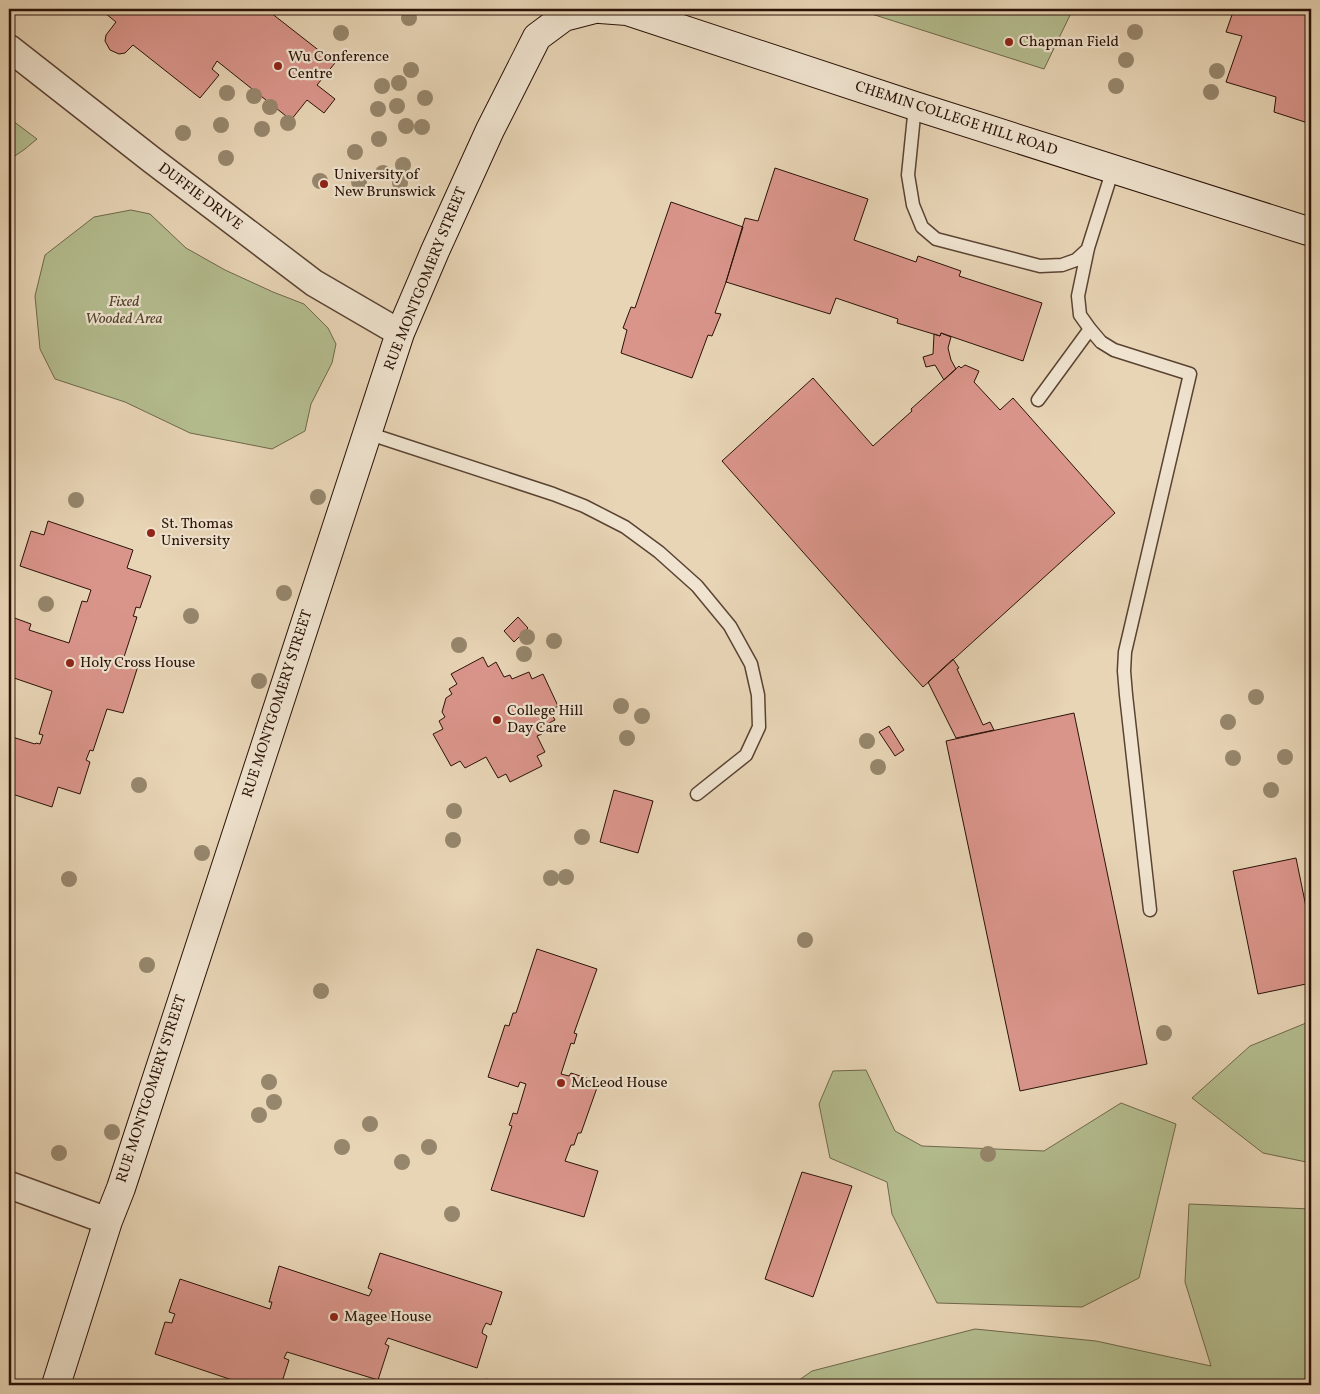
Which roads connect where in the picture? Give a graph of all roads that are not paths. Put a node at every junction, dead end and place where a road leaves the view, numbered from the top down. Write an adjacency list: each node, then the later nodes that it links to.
1 (595, 9): 9 (street, RUE MONTGOMERY STREET)
2 (600, 9): 4 (street, CHEMIN COLLEGE HILL ROAD)
3 (9, 48): 9 (street, DUFFIE DRIVE)
4 (915, 106): 5 (street, CHEMIN COLLEGE HILL ROAD); 7 (lane)
5 (1113, 169): 6 (street, CHEMIN COLLEGE HILL ROAD); 7 (lane)
6 (1311, 232)
7 (1088, 248): 8 (lane)
8 (1090, 329): 10 (lane); 13 (lane)
9 (400, 333): 11 (street, RUE MONTGOMERY STREET)
10 (1038, 400)
11 (367, 433): 12 (lane); 15 (street, RUE MONTGOMERY STREET)
12 (697, 794)
13 (1150, 910)
14 (9, 1185): 15 (street)
15 (108, 1221): 16 (street, RUE MONTGOMERY STREET)
16 (56, 1385)

